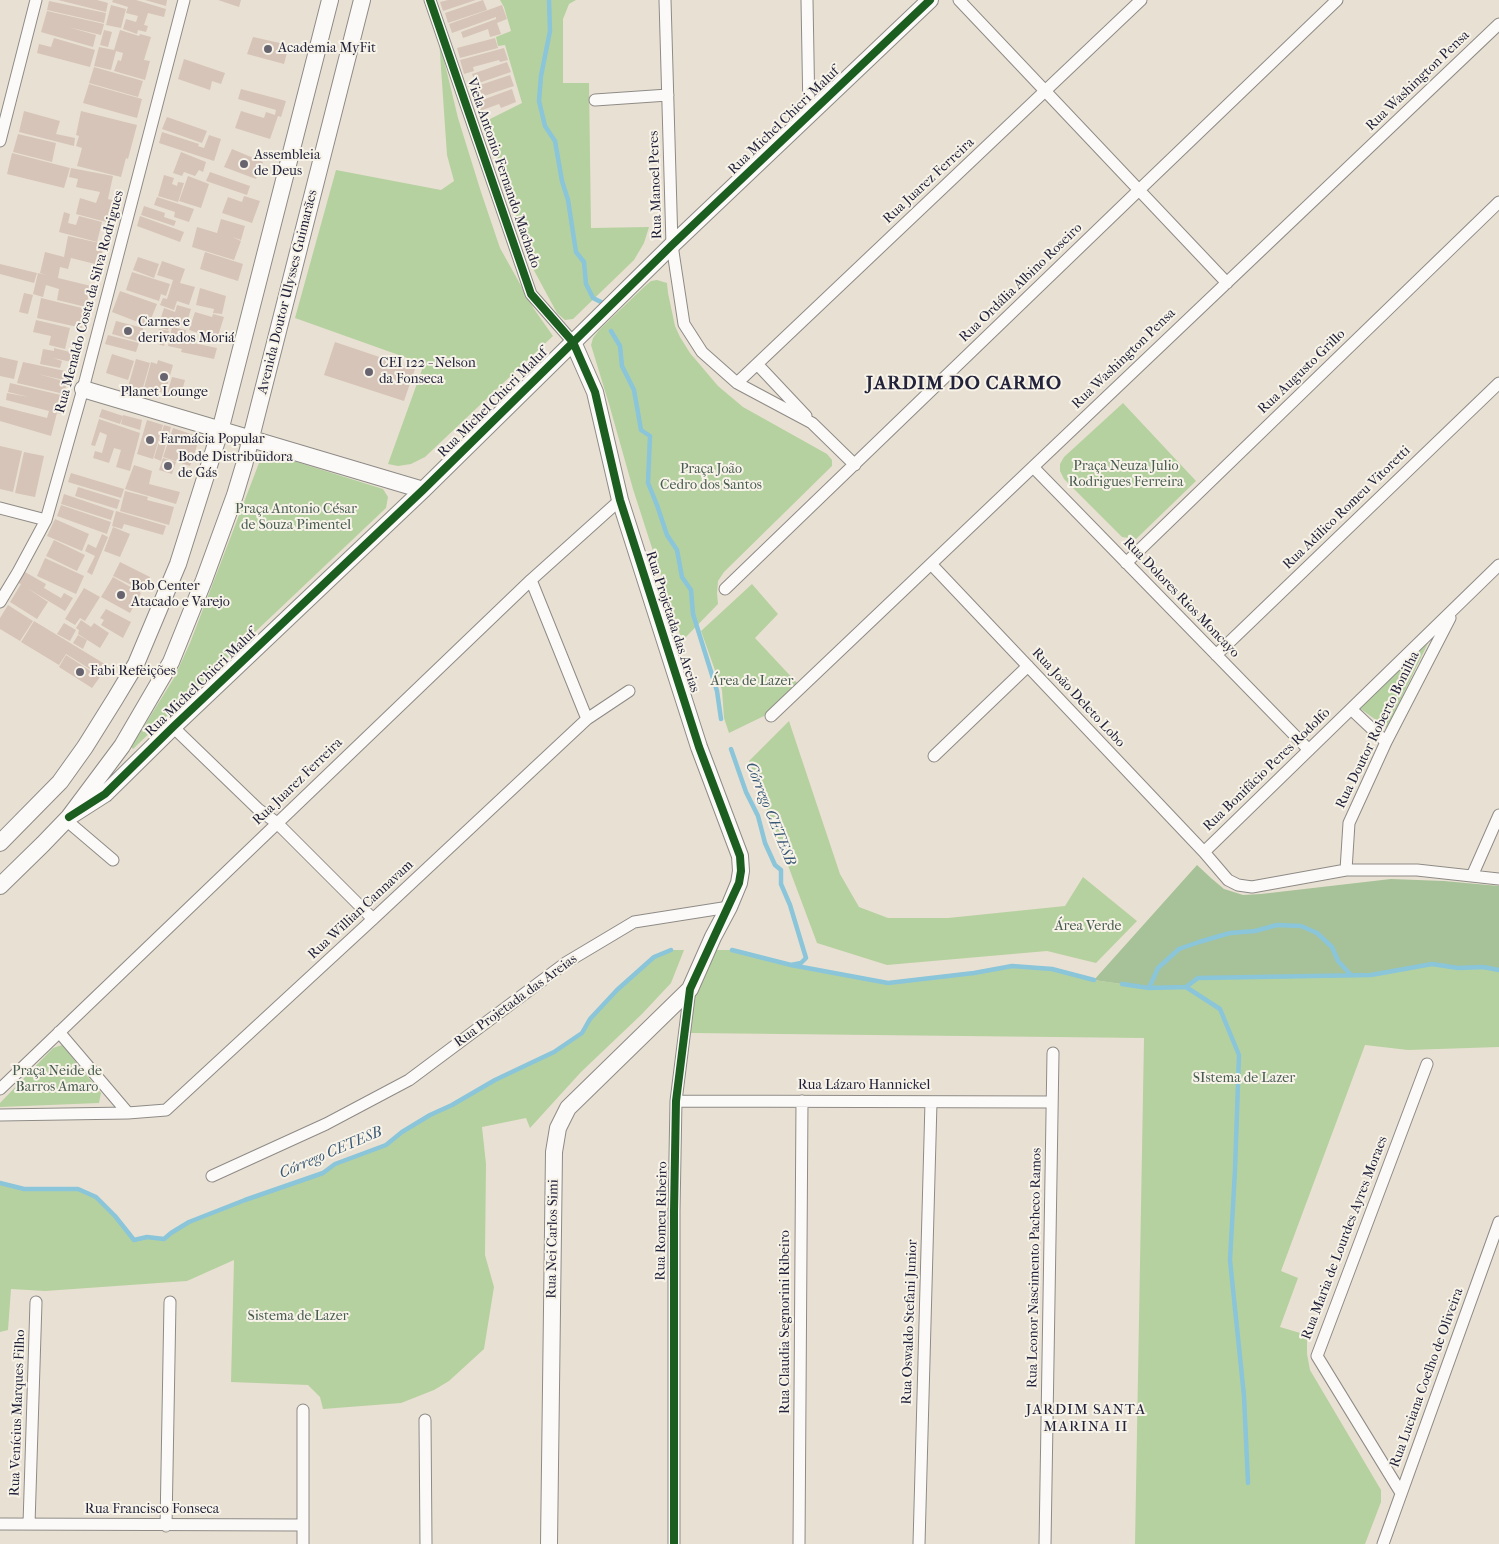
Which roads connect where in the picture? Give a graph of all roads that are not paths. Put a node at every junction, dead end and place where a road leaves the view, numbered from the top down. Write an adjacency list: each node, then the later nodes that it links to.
1 (36, 0): 17 (street)
2 (184, 0): 26 (street, Rua Menaldo Costa da Silva Rodrigues)
3 (330, 0): 28 (street)
4 (362, 0): 29 (street, Avenida Doutor Ulysses Guimarães)
5 (430, 0): 22 (street, Viela Antonio Fernando Machado)
6 (665, 0): 14 (street, Rua Manoel Peres)
7 (807, 0): 16 (street)
8 (930, 0): 16 (street, Rua Michel Chicri Maluf)
9 (959, 0): 13 (street)
10 (1141, 0): 13 (street, Rua Juarez Ferreira)
11 (1338, 0): 18 (street, Rua Ordália Albino Roseiro)
12 (1499, 24): 21 (street, Rua Washington Pensa)
13 (1046, 91): 18 (street); 23 (street, Rua Juarez Ferreira)
14 (668, 95): 15 (street); 20 (street, Rua Manoel Peres)
15 (595, 100)
16 (810, 114): 20 (street, Rua Michel Chicri Maluf)
17 (0, 141)
18 (1139, 190): 21 (street); 30 (street, Rua Ordália Albino Roseiro)
19 (1499, 202): 36 (street, Rua Augusto Grillo)
20 (672, 245): 22 (street, Rua Michel Chicri Maluf); 24 (street, Rua Manoel Peres)
21 (1227, 283): 31 (street, Rua Washington Pensa)
22 (573, 342): 32 (street, Rua Michel Chicri Maluf); 33 (street, Rua Projetada das Areias)
23 (757, 364): 24 (street, Rua Juarez Ferreira); 27 (street, Rua Manoel Peres)
24 (737, 383): 27 (street, Rua Manoel Peres)
25 (1499, 383): 43 (street, Rua Adilico Romeu Vitoretti)
26 (83, 390): 28 (street); 35 (street, Rua Menaldo Costa da Silva Rodrigues)
27 (812, 423): 30 (street, Rua Manoel Peres)
28 (220, 430): 29 (street); 56 (street)
29 (251, 440): 32 (street); 54 (street, Avenida Doutor Ulysses Guimarães)
30 (855, 465): 40 (street, Rua Ordália Albino Roseiro)
31 (1033, 467): 36 (street, Rua Dolores Rios Moncayo); 37 (street, Rua Washington Pensa)
32 (423, 490): 49 (street, Rua Michel Chicri Maluf)
33 (620, 500): 39 (street, Rua Juarez Ferreira); 63 (street, Rua Projetada das Areias)
34 (0, 508): 35 (street)
35 (46, 520): 41 (street, Rua Menaldo Costa da Silva Rodrigues)
36 (1126, 563): 43 (street, Rua Dolores Rios Moncayo)
37 (931, 564): 44 (street, Rua João Deleto Lobo); 47 (street, Rua Washington Pensa)
38 (1499, 565): 42 (street, Rua Bonifácio Peres Rodolfo)
39 (531, 580): 48 (street); 55 (street, Rua Juarez Ferreira)
40 (725, 589)
41 (0, 602)
42 (1455, 608): 46 (street, Rua Bonifácio Peres Rodolfo); 50 (street, Rua Doutor Roberto Bonilha)
43 (1216, 655): 51 (street, Rua Dolores Rios Moncayo)
44 (1028, 666): 52 (street); 57 (street, Rua João Deleto Lobo)
45 (629, 691): 48 (street, Rua Willian Cannavam)
46 (1351, 709): 50 (street, Rua Bonifácio Peres Rodolfo); 51 (street, Rua Bonifácio Peres Rodolfo)
47 (771, 716)
48 (587, 719): 64 (street, Rua Willian Cannavam)
49 (173, 727): 54 (street, Rua Michel Chicri Maluf); 55 (street)
50 (1386, 742): 59 (street, Rua Doutor Roberto Bonilha)
51 (1309, 750): 57 (street, Rua Bonifácio Peres Rodolfo)
52 (934, 756)
53 (1499, 815): 60 (street)
54 (67, 818): 58 (street); 62 (street, Avenida Doutor Ulysses Guimarães)
55 (276, 823): 64 (street); 66 (street, Rua Juarez Ferreira)
56 (0, 843)
57 (1204, 852): 59 (street, Rua João Deleto Lobo)
58 (113, 860)
59 (1346, 870): 60 (street, Rua João Deleto Lobo)
60 (1472, 876): 61 (street, Rua João Deleto Lobo)
61 (1499, 879)
62 (0, 886)
63 (729, 907): 65 (street, Rua Romeu Ribeiro); 76 (street, Rua Projetada das Areias)
64 (373, 919): 74 (street, Rua Willian Cannavam)
65 (693, 984): 70 (street, Rua Romeu Ribeiro); 90 (street, Rua Nei Carlos Simi)
66 (59, 1032): 69 (street, Rua Juarez Ferreira); 74 (street)
67 (1053, 1053): 73 (street, Rua Leonor Nascimento Pacheco Ramos)
68 (1426, 1064): 83 (street, Rua Maria de Lourdes Ayres Moraes)
69 (0, 1089)
70 (676, 1101): 71 (street, Rua Lázaro Hannickel); 91 (street, Rua Romeu Ribeiro)
71 (802, 1101): 72 (street, Rua Lázaro Hannickel); 92 (street, Rua Claudia Segnorini Ribeiro)
72 (930, 1102): 73 (street, Rua Lázaro Hannickel); 93 (street, Rua Oswaldo Stefani Junior)
73 (1052, 1102): 94 (street, Rua Leonor Nascimento Pacheco Ramos)
74 (128, 1113): 75 (street, Rua Willian Cannavam)
75 (0, 1115)
76 (212, 1176)
77 (1499, 1222): 78 (street, Rua Luciana Coelho de Oliveira)
78 (1494, 1255): 83 (street, Rua Luciana Coelho de Oliveira)
79 (36, 1302): 85 (street, Rua Venícius Marques Filho)
80 (170, 1302): 86 (street)
81 (303, 1410): 87 (street)
82 (425, 1420): 89 (street)
83 (1401, 1493): 95 (street, Rua Luciana Coelho de Oliveira)
84 (0, 1524): 85 (street, Rua Francisco Fonseca)
85 (30, 1524): 86 (street, Rua Francisco Fonseca)
86 (166, 1526): 87 (street, Rua Francisco Fonseca)
87 (303, 1526): 88 (street)
88 (303, 1544)
89 (426, 1544)
90 (549, 1544)
91 (674, 1544)
92 (799, 1544)
93 (919, 1544)
94 (1045, 1544)
95 (1383, 1544)

